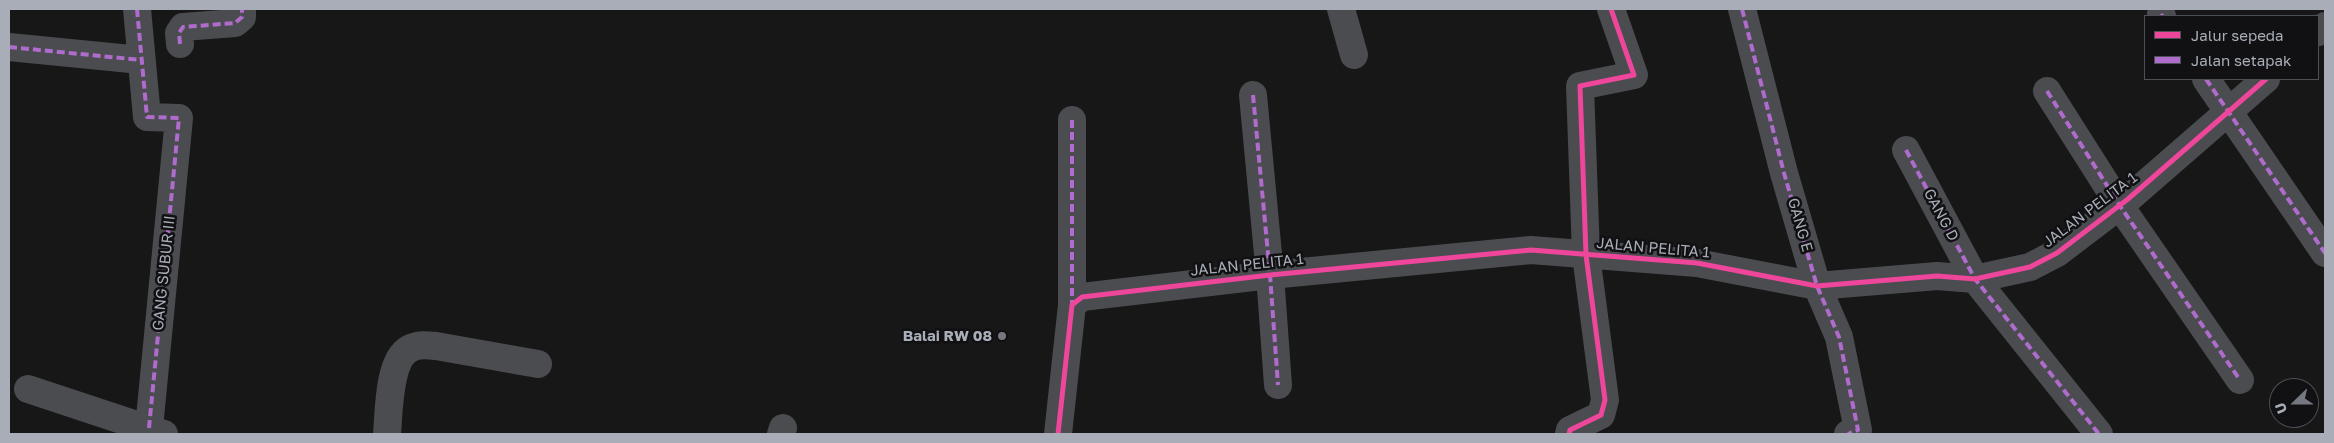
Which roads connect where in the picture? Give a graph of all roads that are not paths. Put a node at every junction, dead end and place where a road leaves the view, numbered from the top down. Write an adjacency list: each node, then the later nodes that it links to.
1 (136, 9): 9 (street)
2 (242, 9): 6 (street)
3 (1341, 9): 8 (street)
4 (1611, 9): 19 (street)
5 (1742, 9): 22 (street, GANG E)
6 (180, 44)
7 (9, 47): 9 (street)
8 (1354, 55)
9 (141, 60): 28 (street, GANG SUBUR III)
10 (2207, 80): 14 (street)
11 (2265, 80): 14 (street, JALAN PELITA 1)
12 (2047, 91): 17 (street)
13 (1253, 95): 20 (street)
14 (2230, 112): 17 (street, JALAN PELITA 1); 18 (street)
15 (1072, 120): 23 (street)
16 (1906, 150): 21 (street, GANG D)
17 (2120, 206): 21 (street, JALAN PELITA 1); 25 (street)
18 (2325, 253)
19 (1586, 255): 20 (street, JALAN PELITA 1); 22 (street, JALAN PELITA 1); 29 (street)
20 (1270, 275): 23 (street, JALAN PELITA 1); 26 (street)
21 (1975, 279): 22 (street, JALAN PELITA 1); 33 (street, GANG D)
22 (1817, 286): 32 (street, GANG E)
23 (1072, 305): 31 (street)
24 (538, 364): 30 (street)
25 (2240, 380)
26 (1278, 385)
27 (28, 389): 28 (street)
28 (157, 431)
29 (1569, 432)
30 (387, 434)
31 (1058, 434)
32 (1848, 434)
33 (2099, 434)

